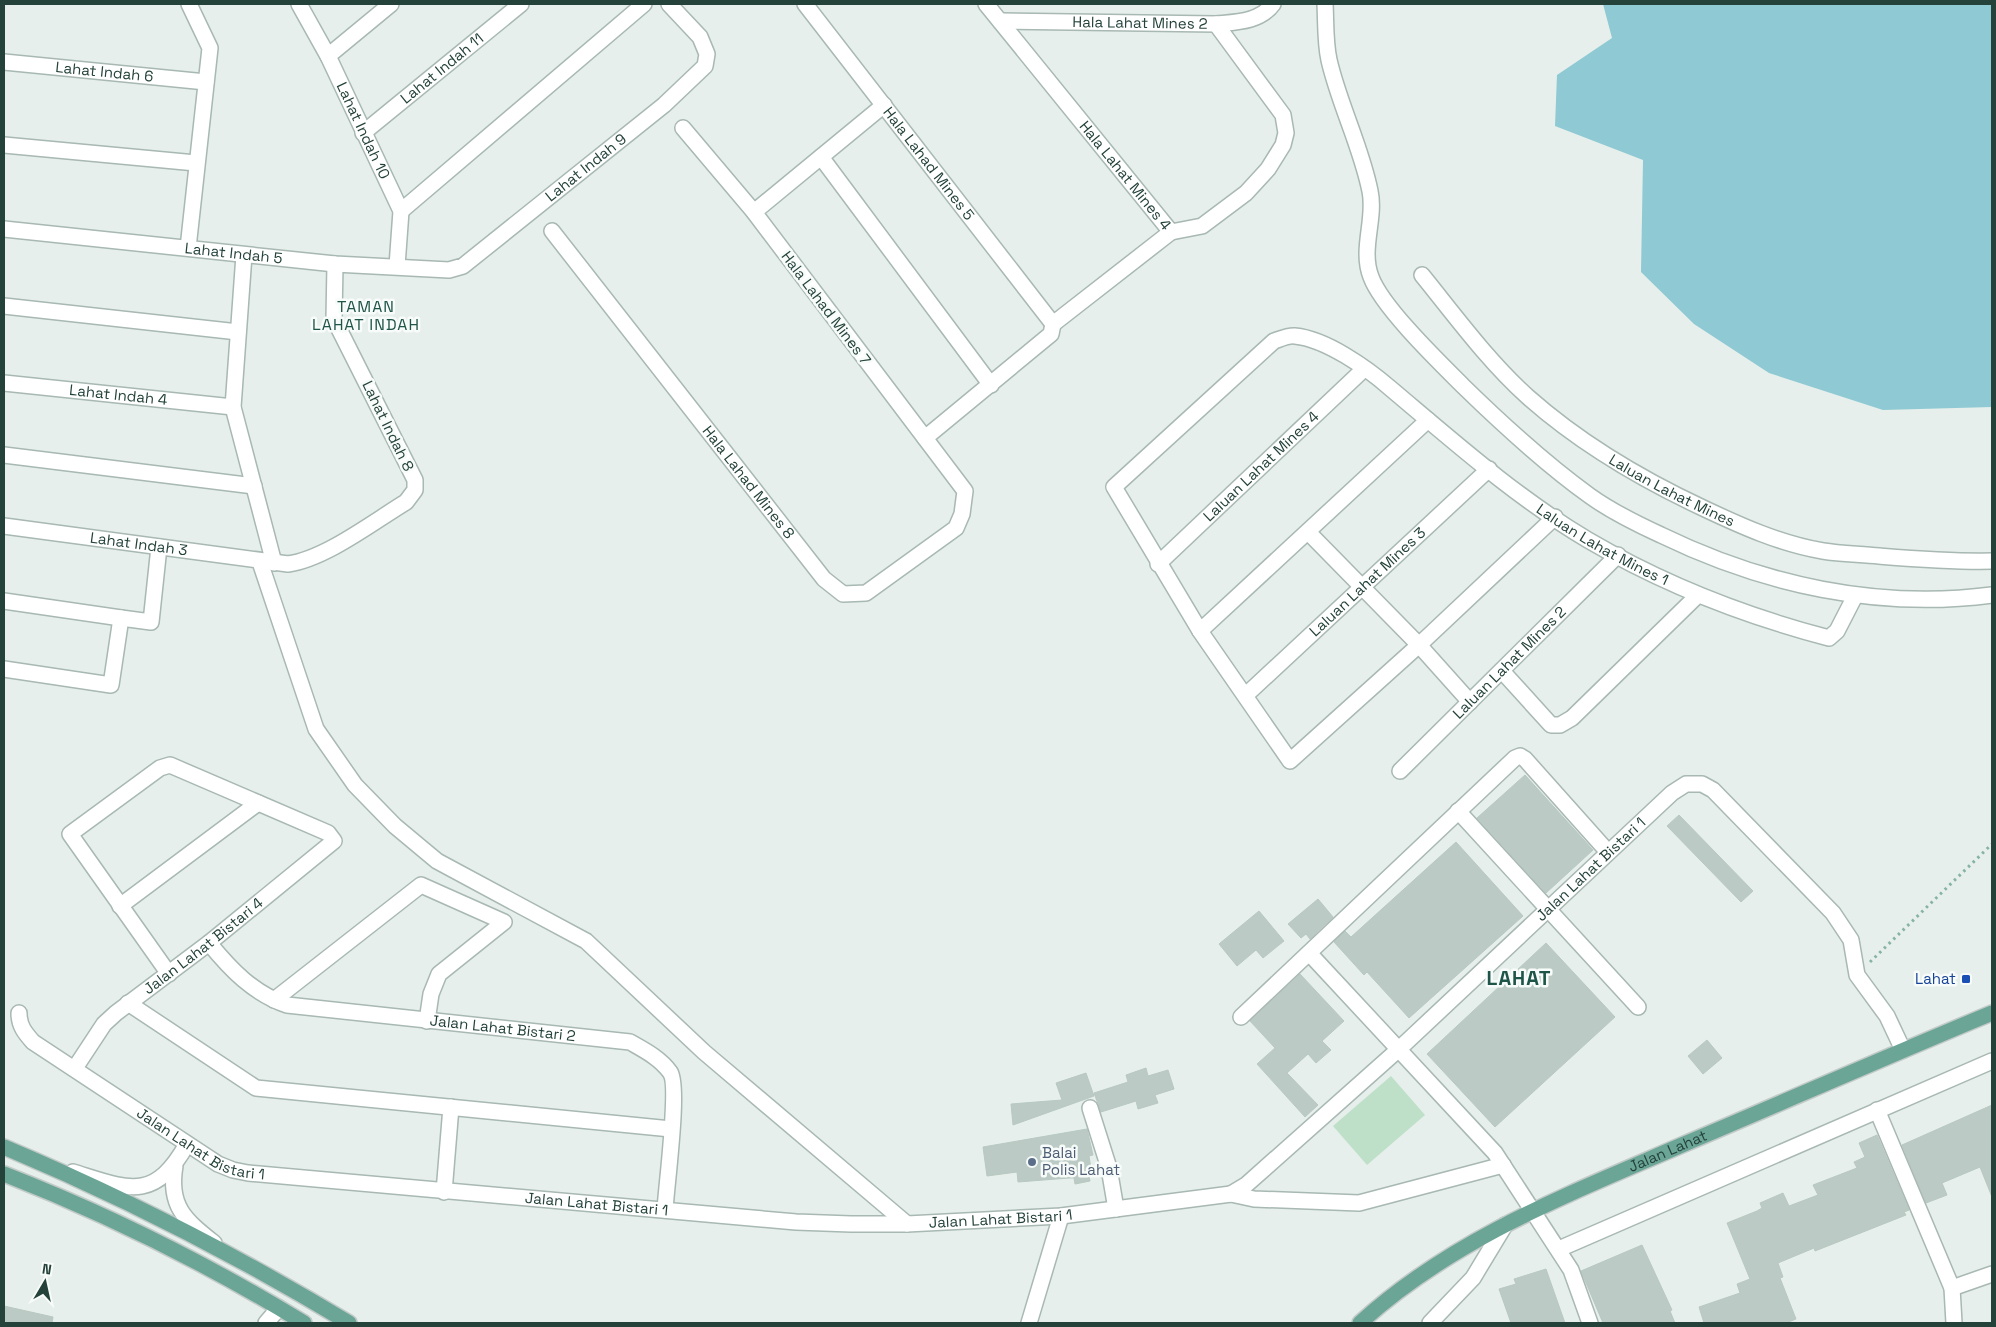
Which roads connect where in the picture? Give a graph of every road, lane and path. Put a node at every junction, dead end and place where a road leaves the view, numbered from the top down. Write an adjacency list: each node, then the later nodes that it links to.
1 (189, 4): 15 (street)
2 (299, 4): 13 (street, Lahat Indah 10)
3 (392, 4): 13 (street)
4 (521, 4): 18 (street, Lahat Indah 11)
5 (644, 4): 22 (street)
6 (669, 4): 31 (street, Lahat Indah 9)
7 (805, 4): 16 (street, Hala Lahad Mines 5)
8 (986, 4): 11 (street, Hala Lahat Mines 4)
9 (1273, 4): 12 (street, Hala Lahat Mines 2)
10 (1324, 4): 56 (street)
11 (1000, 21): 12 (street, Hala Lahat Mines 2); 26 (street, Hala Lahat Mines 4)
12 (1216, 24): 26 (street)
13 (328, 56): 18 (street, Lahat Indah 10)
14 (4, 62): 15 (street, Lahat Indah 6)
15 (206, 82): 21 (street)
16 (884, 105): 20 (street); 34 (street, Hala Lahad Mines 5)
17 (683, 128): 23 (street, Hala Lahad Mines 7)
18 (363, 133): 22 (street, Lahat Indah 10)
19 (4, 145): 21 (street)
20 (821, 157): 23 (street); 38 (street)
21 (196, 164): 27 (street)
22 (401, 211): 30 (street)
23 (754, 212): 41 (street, Hala Lahad Mines 7)
24 (4, 229): 27 (street, Lahat Indah 5)
25 (552, 231): 45 (street, Hala Lahad Mines 8)
26 (1171, 232): 34 (street, Hala Lahat Mines 4)
27 (188, 248): 28 (street, Lahat Indah 5)
28 (244, 255): 29 (street, Lahat Indah 5); 35 (street)
29 (335, 264): 30 (street, Lahat Indah 5); 52 (street, Lahat Indah 8)
30 (397, 266): 31 (street, Lahat Indah 5)
31 (463, 266)
32 (1422, 275): 51 (street, Laluan Lahat Mines)
33 (4, 306): 35 (street)
34 (1053, 324): 38 (street, Hala Lahat Mines 4)
35 (238, 332): 39 (street)
36 (1364, 369): 40 (street, Laluan Lahat Mines 1); 53 (street, Laluan Lahat Mines 4); 53 (street, Laluan Lahat Mines 1)
37 (4, 384): 39 (street, Lahat Indah 4)
38 (991, 385): 41 (street, Hala Lahat Mines 4)
39 (233, 407): 44 (street)
40 (1428, 420): 43 (street, Laluan Lahat Mines 1); 48 (street)
41 (925, 438): 45 (street, Hala Lahad Mines 7)
42 (4, 455): 44 (street)
43 (1489, 469): 46 (street, Laluan Lahat Mines 1); 54 (street, Laluan Lahat Mines 3)
44 (254, 486): 52 (street)
45 (965, 491)
46 (1555, 517): 50 (street, Laluan Lahat Mines 1); 61 (street)
47 (4, 526): 49 (street, Lahat Indah 3)
48 (1308, 532): 54 (street); 60 (street)
49 (160, 548): 52 (street, Lahat Indah 3); 59 (street)
50 (1618, 555): 55 (street, Laluan Lahat Mines 1); 63 (street, Laluan Lahat Mines 2)
51 (1992, 561)
52 (267, 562): 104 (street)
53 (1158, 564): 60 (street)
54 (1362, 589): 61 (street); 64 (street, Laluan Lahat Mines 3)
55 (1698, 595): 56 (street, Laluan Lahat Mines 1); 63 (street)
56 (1855, 596): 57 (street)
57 (1991, 599)
58 (4, 601): 59 (street)
59 (121, 618): 62 (street)
60 (1200, 631): 64 (street)
61 (1419, 645): 64 (street); 65 (street)
62 (4, 669)
63 (1502, 672): 65 (street, Laluan Lahat Mines 2)
64 (1246, 696)
65 (1470, 702): 66 (street, Laluan Lahat Mines 2)
66 (1400, 771)
67 (258, 803): 71 (street); 71 (street); 73 (street, Jalan Lahat Bistari 4)
68 (1458, 811): 70 (street); 72 (street); 74 (street)
69 (1992, 844): 76 (path)
70 (1608, 852): 72 (street, Jalan Lahat Bistari 1); 76 (street, Jalan Lahat Bistari 1)
71 (120, 906): 75 (street)
72 (1546, 909): 79 (street); 84 (street, Jalan Lahat Bistari 1)
73 (209, 943): 75 (street, Jalan Lahat Bistari 4); 77 (street, Jalan Lahat Bistari 2)
74 (1309, 953): 82 (street); 84 (street)
75 (169, 974): 78 (street, Jalan Lahat Bistari 4)
76 (1857, 975): 85 (street, Jalan Lahat Bistari 1)
77 (274, 1000): 83 (street, Jalan Lahat Bistari 2); 83 (street)
78 (128, 1003): 87 (street, Jalan Lahat Bistari 4); 88 (street)
79 (1638, 1007)
80 (19, 1013): 87 (street, Jalan Lahat Bistari 1)
81 (1992, 1013): 85 (main road, Jalan Lahat)
82 (1241, 1017)
83 (427, 1021): 91 (street, Jalan Lahat Bistari 2)
84 (1399, 1050): 95 (street); 99 (street, Jalan Lahat Bistari 1)
85 (1903, 1050): 102 (main road, Jalan Lahat)
86 (1992, 1061): 90 (street)
87 (75, 1068): 92 (street, Jalan Lahat Bistari 1)
88 (451, 1107): 91 (street); 98 (street)
89 (1090, 1108): 100 (street)
90 (1876, 1110): 106 (street); 109 (street)
91 (671, 1129): 101 (street, Jalan Lahat Bistari 2)
92 (187, 1144): 96 (street); 98 (street, Jalan Lahat Bistari 1)
93 (4, 1147): 94 (main road)
94 (37, 1160): 96 (street); 107 (main road)
95 (1503, 1165): 99 (street, Jalan Lahat Bistari 1); 102 (street)
96 (175, 1166): 107 (street)
97 (4, 1174): 110 (main road)
98 (444, 1192): 101 (street, Jalan Lahat Bistari 1)
99 (1231, 1194): 100 (street, Jalan Lahat Bistari 1)
100 (1116, 1209): 103 (street, Jalan Lahat Bistari 1)
101 (665, 1210): 104 (street, Jalan Lahat Bistari 1)
102 (1531, 1211): 105 (main road, Jalan Lahat); 106 (street)
103 (1061, 1216): 104 (street, Jalan Lahat Bistari 1); 114 (street)
104 (907, 1224)
105 (1505, 1225): 115 (main road, Jalan Lahat); 116 (street)
106 (1559, 1249): 117 (street)
107 (225, 1252): 113 (main road)
108 (1992, 1274): 109 (street)
109 (1952, 1288): 118 (street)
110 (279, 1308): 111 (street); 112 (main road)
111 (266, 1323)
112 (304, 1323)
113 (349, 1323)
114 (1029, 1323)
115 (1360, 1323)
116 (1430, 1323)
117 (1590, 1323)
118 (1954, 1323)

